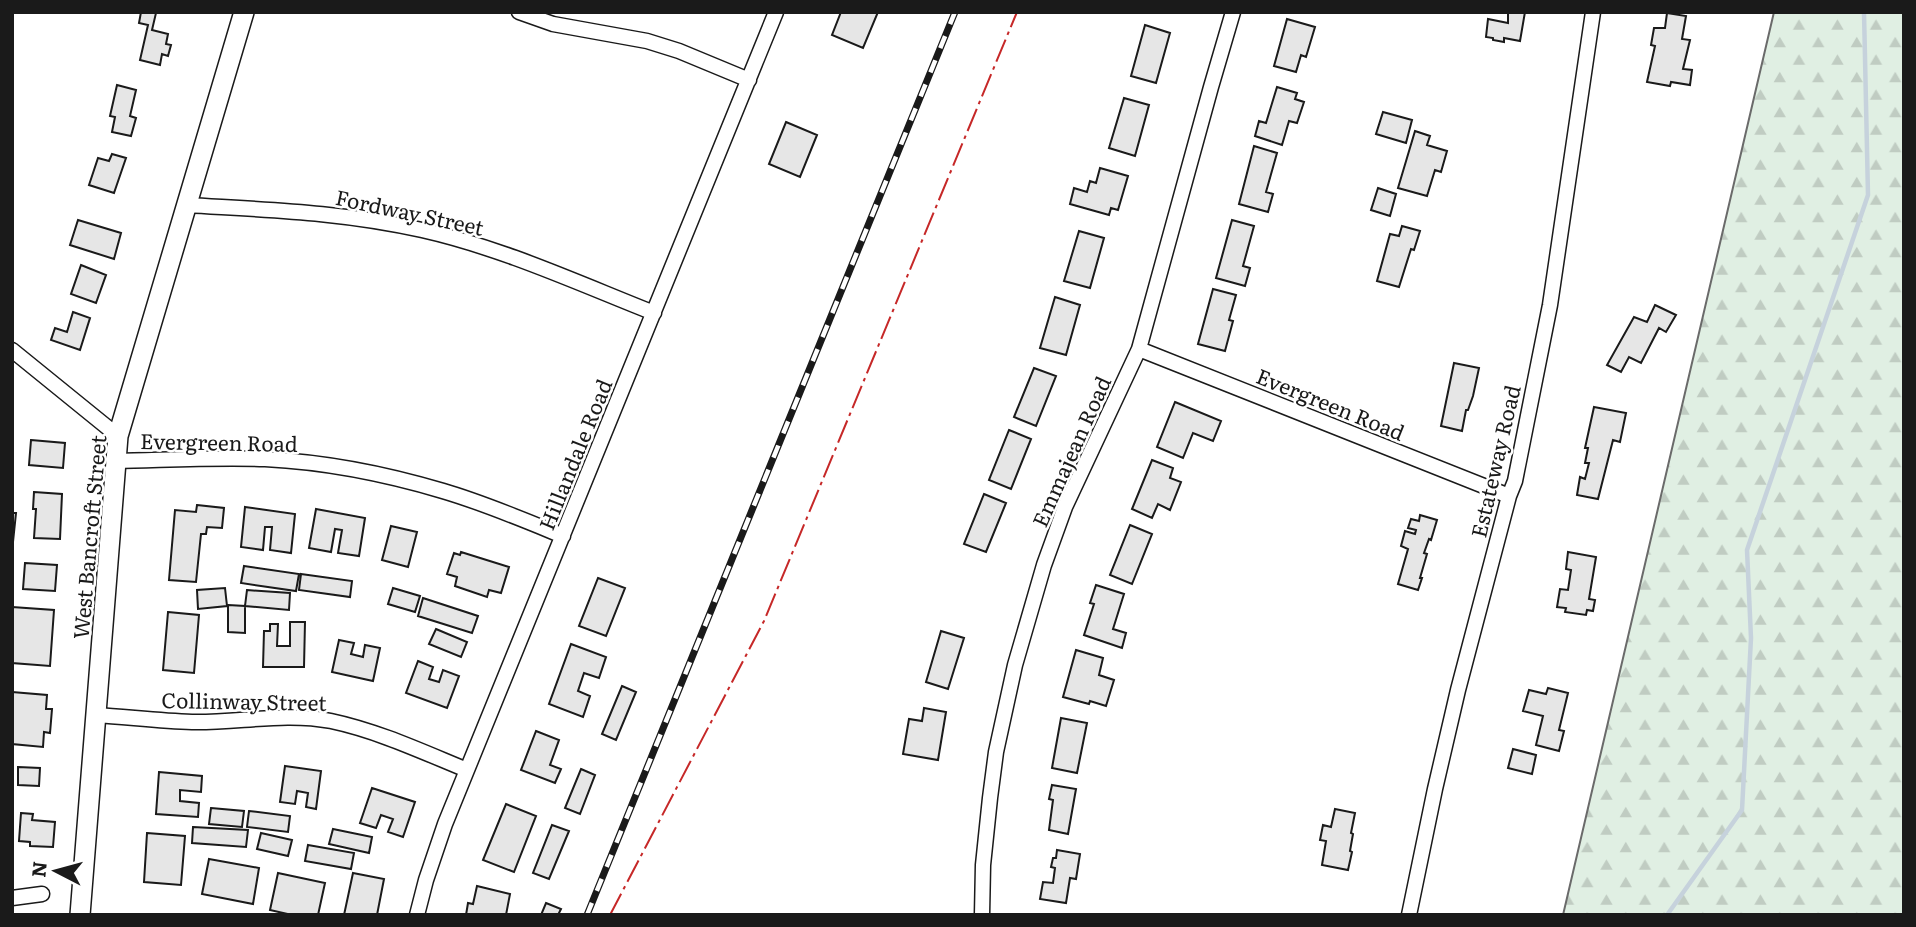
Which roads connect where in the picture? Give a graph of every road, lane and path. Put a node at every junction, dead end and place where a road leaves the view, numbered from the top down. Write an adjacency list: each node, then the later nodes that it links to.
1 (244, 12): 7 (main road, West Bancroft Street)
2 (519, 12): 6 (street)
3 (776, 12): 6 (street, Hillandale Road)
4 (1234, 12): 9 (street, Emmajean Road)
5 (1593, 12): 13 (street, Estateway Road)
6 (749, 80): 8 (street, Hillandale Road)
7 (187, 205): 8 (street, Fordway Street); 11 (main road, West Bancroft Street)
8 (654, 313): 14 (street, Hillandale Road)
9 (1139, 349): 13 (street, Evergreen Road); 21 (street, Emmajean Road)
10 (12, 350): 11 (street, Evergreen Road)
11 (118, 436): 12 (main road, West Bancroft Street)
12 (116, 461): 14 (street, Evergreen Road); 15 (main road, West Bancroft Street)
13 (1509, 496): 22 (street, Estateway Road)
14 (563, 536): 16 (street, Hillandale Road)
15 (96, 715): 16 (street, Collinway Street); 19 (main road, West Bancroft Street)
16 (467, 770): 20 (street, Hillandale Road)
17 (42, 894): 18 (street)
18 (12, 898)
19 (80, 915)
20 (418, 915)
21 (982, 915)
22 (1409, 915)

